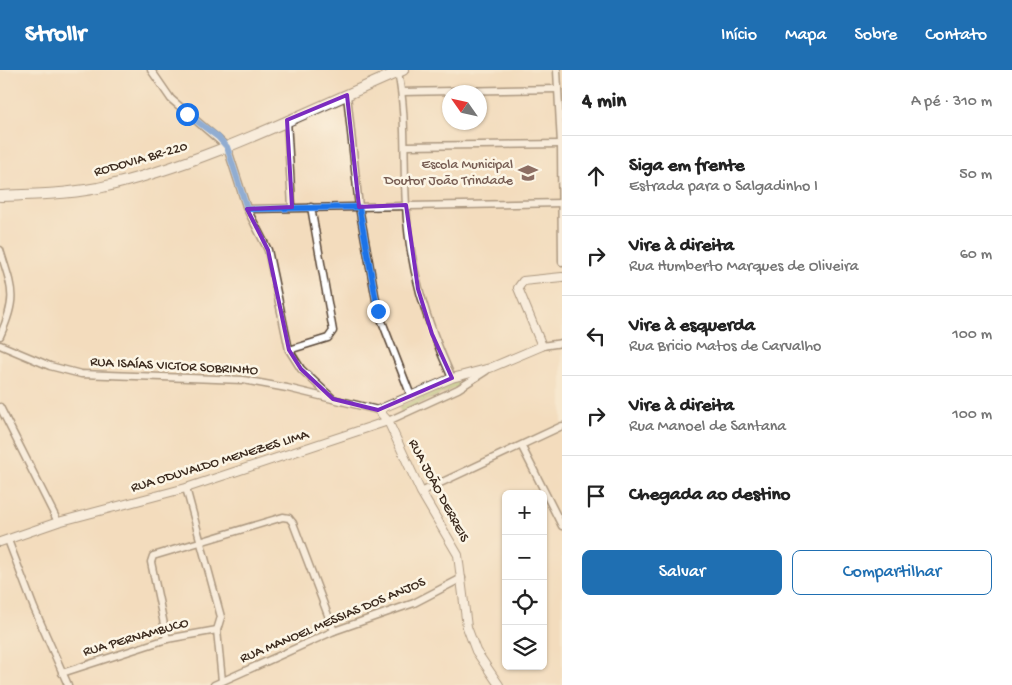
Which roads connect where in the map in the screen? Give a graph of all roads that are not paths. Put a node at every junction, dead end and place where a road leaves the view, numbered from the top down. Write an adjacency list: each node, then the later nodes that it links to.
1 (151, 70): 10 (street)
2 (557, 70): 4 (street)
3 (401, 71): 5 (street); 6 (main road, RODOVIA BR-220)
4 (558, 89): 5 (street); 8 (street)
5 (402, 92): 9 (street)
6 (347, 95): 7 (main road, RODOVIA BR-220); 16 (street)
7 (287, 120): 10 (main road, RODOVIA BR-220); 14 (street)
8 (561, 144): 9 (street); 12 (street)
9 (406, 146): 13 (street)
10 (227, 147): 11 (main road, RODOVIA BR-220); 17 (street)
11 (0, 196)
12 (561, 203): 13 (street); 19 (street)
13 (406, 205): 16 (street); 27 (street)
14 (292, 207): 15 (street); 17 (street)
15 (311, 207): 16 (street); 25 (street)
16 (359, 207): 28 (street)
17 (247, 209): 25 (street)
18 (0, 250): 21 (street)
19 (562, 262)
20 (562, 277): 24 (street)
21 (0, 336)
22 (562, 343): 24 (street)
23 (0, 346): 29 (street, RUA ISAÍAS VICTOR SOBRINHO)
24 (542, 346): 26 (street)
25 (289, 350): 29 (street)
26 (490, 368): 27 (street); 32 (street)
27 (452, 378): 28 (street)
28 (411, 396): 31 (street)
29 (333, 399): 31 (street, RUA ISAÍAS VICTOR SOBRINHO)
30 (0, 407): 37 (street)
31 (378, 410): 32 (street, RUA JOÃO DERREIS)
32 (388, 422): 35 (street, RUA ODUVALDO MENEZES LIMA); 36 (street, RUA JOÃO DERREIS)
33 (562, 426): 34 (street)
34 (522, 447): 36 (street); 38 (street)
35 (186, 488): 37 (street, RUA ODUVALDO MENEZES LIMA); 40 (street)
36 (421, 492): 41 (street, RUA JOÃO DERREIS)
37 (58, 522): 39 (street, RUA ODUVALDO MENEZES LIMA)
38 (562, 526)
39 (4, 541): 45 (street)
40 (201, 543): 42 (street); 43 (street); 44 (street)
41 (462, 578): 43 (street, RUA MANOEL MESSIAS DOS ANJOS); 49 (street, RUA JOÃO DERREIS)
42 (217, 630): 44 (street, RUA PERNAMBUCO); 46 (street)
43 (334, 631): 46 (street, RUA MANOEL MESSIAS DOS ANJOS)
44 (167, 639): 45 (street, RUA PERNAMBUCO)
45 (62, 673): 47 (street)
46 (222, 681): 48 (street, RUA MANOEL MESSIAS DOS ANJOS)
47 (68, 685)
48 (214, 685)
49 (499, 685)

